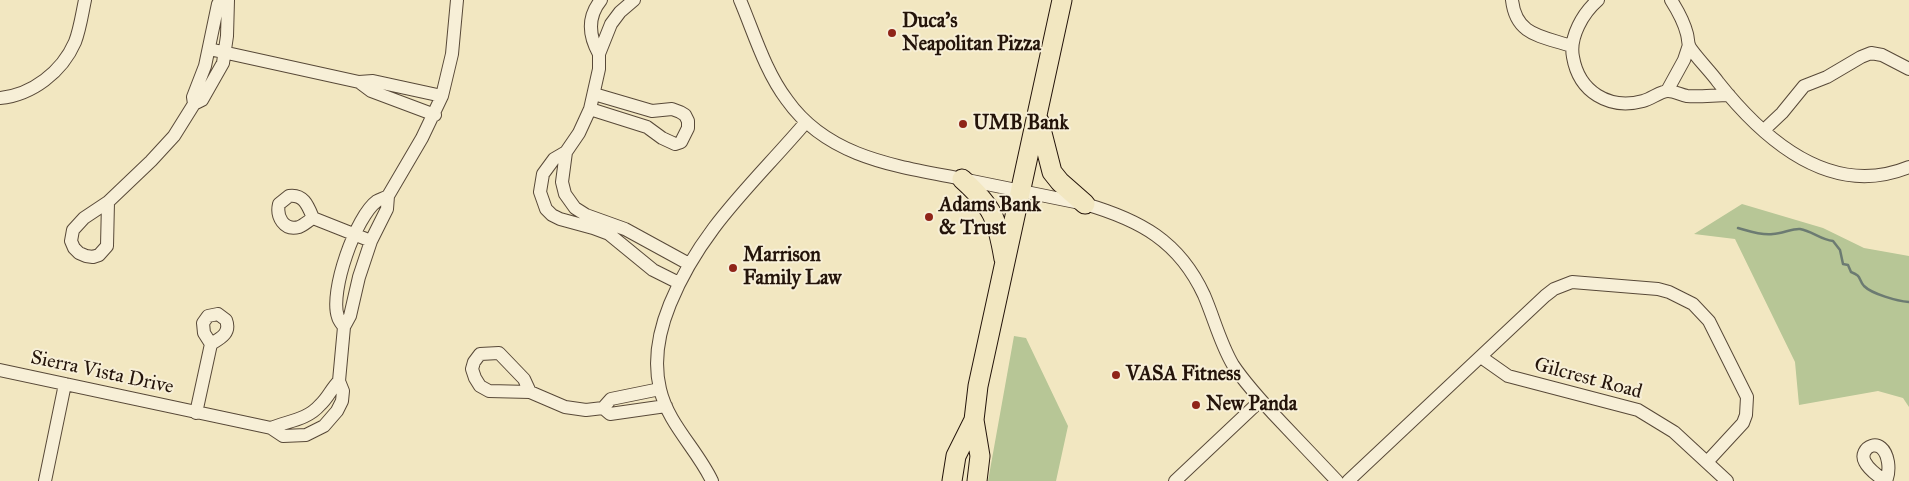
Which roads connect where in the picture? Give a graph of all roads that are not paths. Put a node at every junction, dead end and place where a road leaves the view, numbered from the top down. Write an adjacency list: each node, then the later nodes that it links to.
1 (85, 0): 23 (street)
2 (221, 0): 14 (street)
3 (228, 0): 15 (street)
4 (457, 0): 22 (street)
5 (601, 0): 16 (street)
6 (634, 0): 16 (street)
7 (740, 0): 28 (street)
8 (1062, 0): 27 (highway)
9 (1512, 0): 13 (street)
10 (1598, 0): 13 (street)
11 (1671, 0): 12 (street)
12 (1689, 45): 19 (street); 21 (street)
13 (1571, 46): 19 (street)
14 (209, 49): 15 (street); 24 (street)
15 (225, 53): 18 (street); 24 (street)
16 (599, 54): 20 (street)
17 (1909, 69): 29 (street)
18 (359, 82): 22 (street); 26 (street)
19 (1667, 91): 21 (street)
20 (594, 94): 25 (street); 25 (street)
21 (1729, 95): 29 (street)
22 (442, 96): 26 (street)
23 (0, 98)
24 (194, 104): 35 (street)
25 (590, 109): 30 (street)
26 (435, 115): 34 (street)
27 (1038, 116): 33 (highway); 36 (highway)
28 (806, 122): 32 (street); 41 (street)
29 (1764, 130): 31 (street)
30 (566, 152): 38 (street); 38 (street)
31 (1909, 167)
32 (962, 179): 33 (street); 42 (highway)
33 (1022, 191): 36 (street); 42 (highway)
34 (388, 196): 39 (street); 40 (street)
35 (108, 202)
36 (1085, 204): 52 (street)
37 (313, 218): 39 (street)
38 (595, 223): 41 (street); 43 (street)
39 (354, 235): 40 (street); 44 (street)
40 (371, 241): 44 (street)
41 (690, 264): 43 (street)
42 (1005, 265): 56 (highway)
43 (679, 283): 50 (street)
44 (344, 328): 48 (street, Sierra Vista Drive)
45 (211, 344): 55 (street)
46 (1481, 357): 58 (street, Gilcrest Road); 58 (street); 65 (street)
47 (0, 370): 49 (street, Sierra Vista Drive)
48 (340, 381): 57 (street); 57 (street, Sierra Vista Drive)
49 (65, 384): 55 (street, Sierra Vista Drive); 59 (street)
50 (660, 389): 53 (street); 54 (street)
51 (530, 392): 51 (street); 54 (street)
52 (1261, 400): 63 (street); 64 (street)
53 (666, 406): 54 (street); 60 (street)
54 (603, 408)
55 (196, 413): 57 (street, Sierra Vista Drive)
56 (974, 420): 61 (highway); 62 (highway)
57 (271, 428)
58 (1707, 462): 66 (street, Gilcrest Road)
59 (45, 481)
60 (712, 481)
61 (952, 481)
62 (977, 481)
63 (1175, 481)
64 (1337, 481)
65 (1348, 481)
66 (1727, 481)

